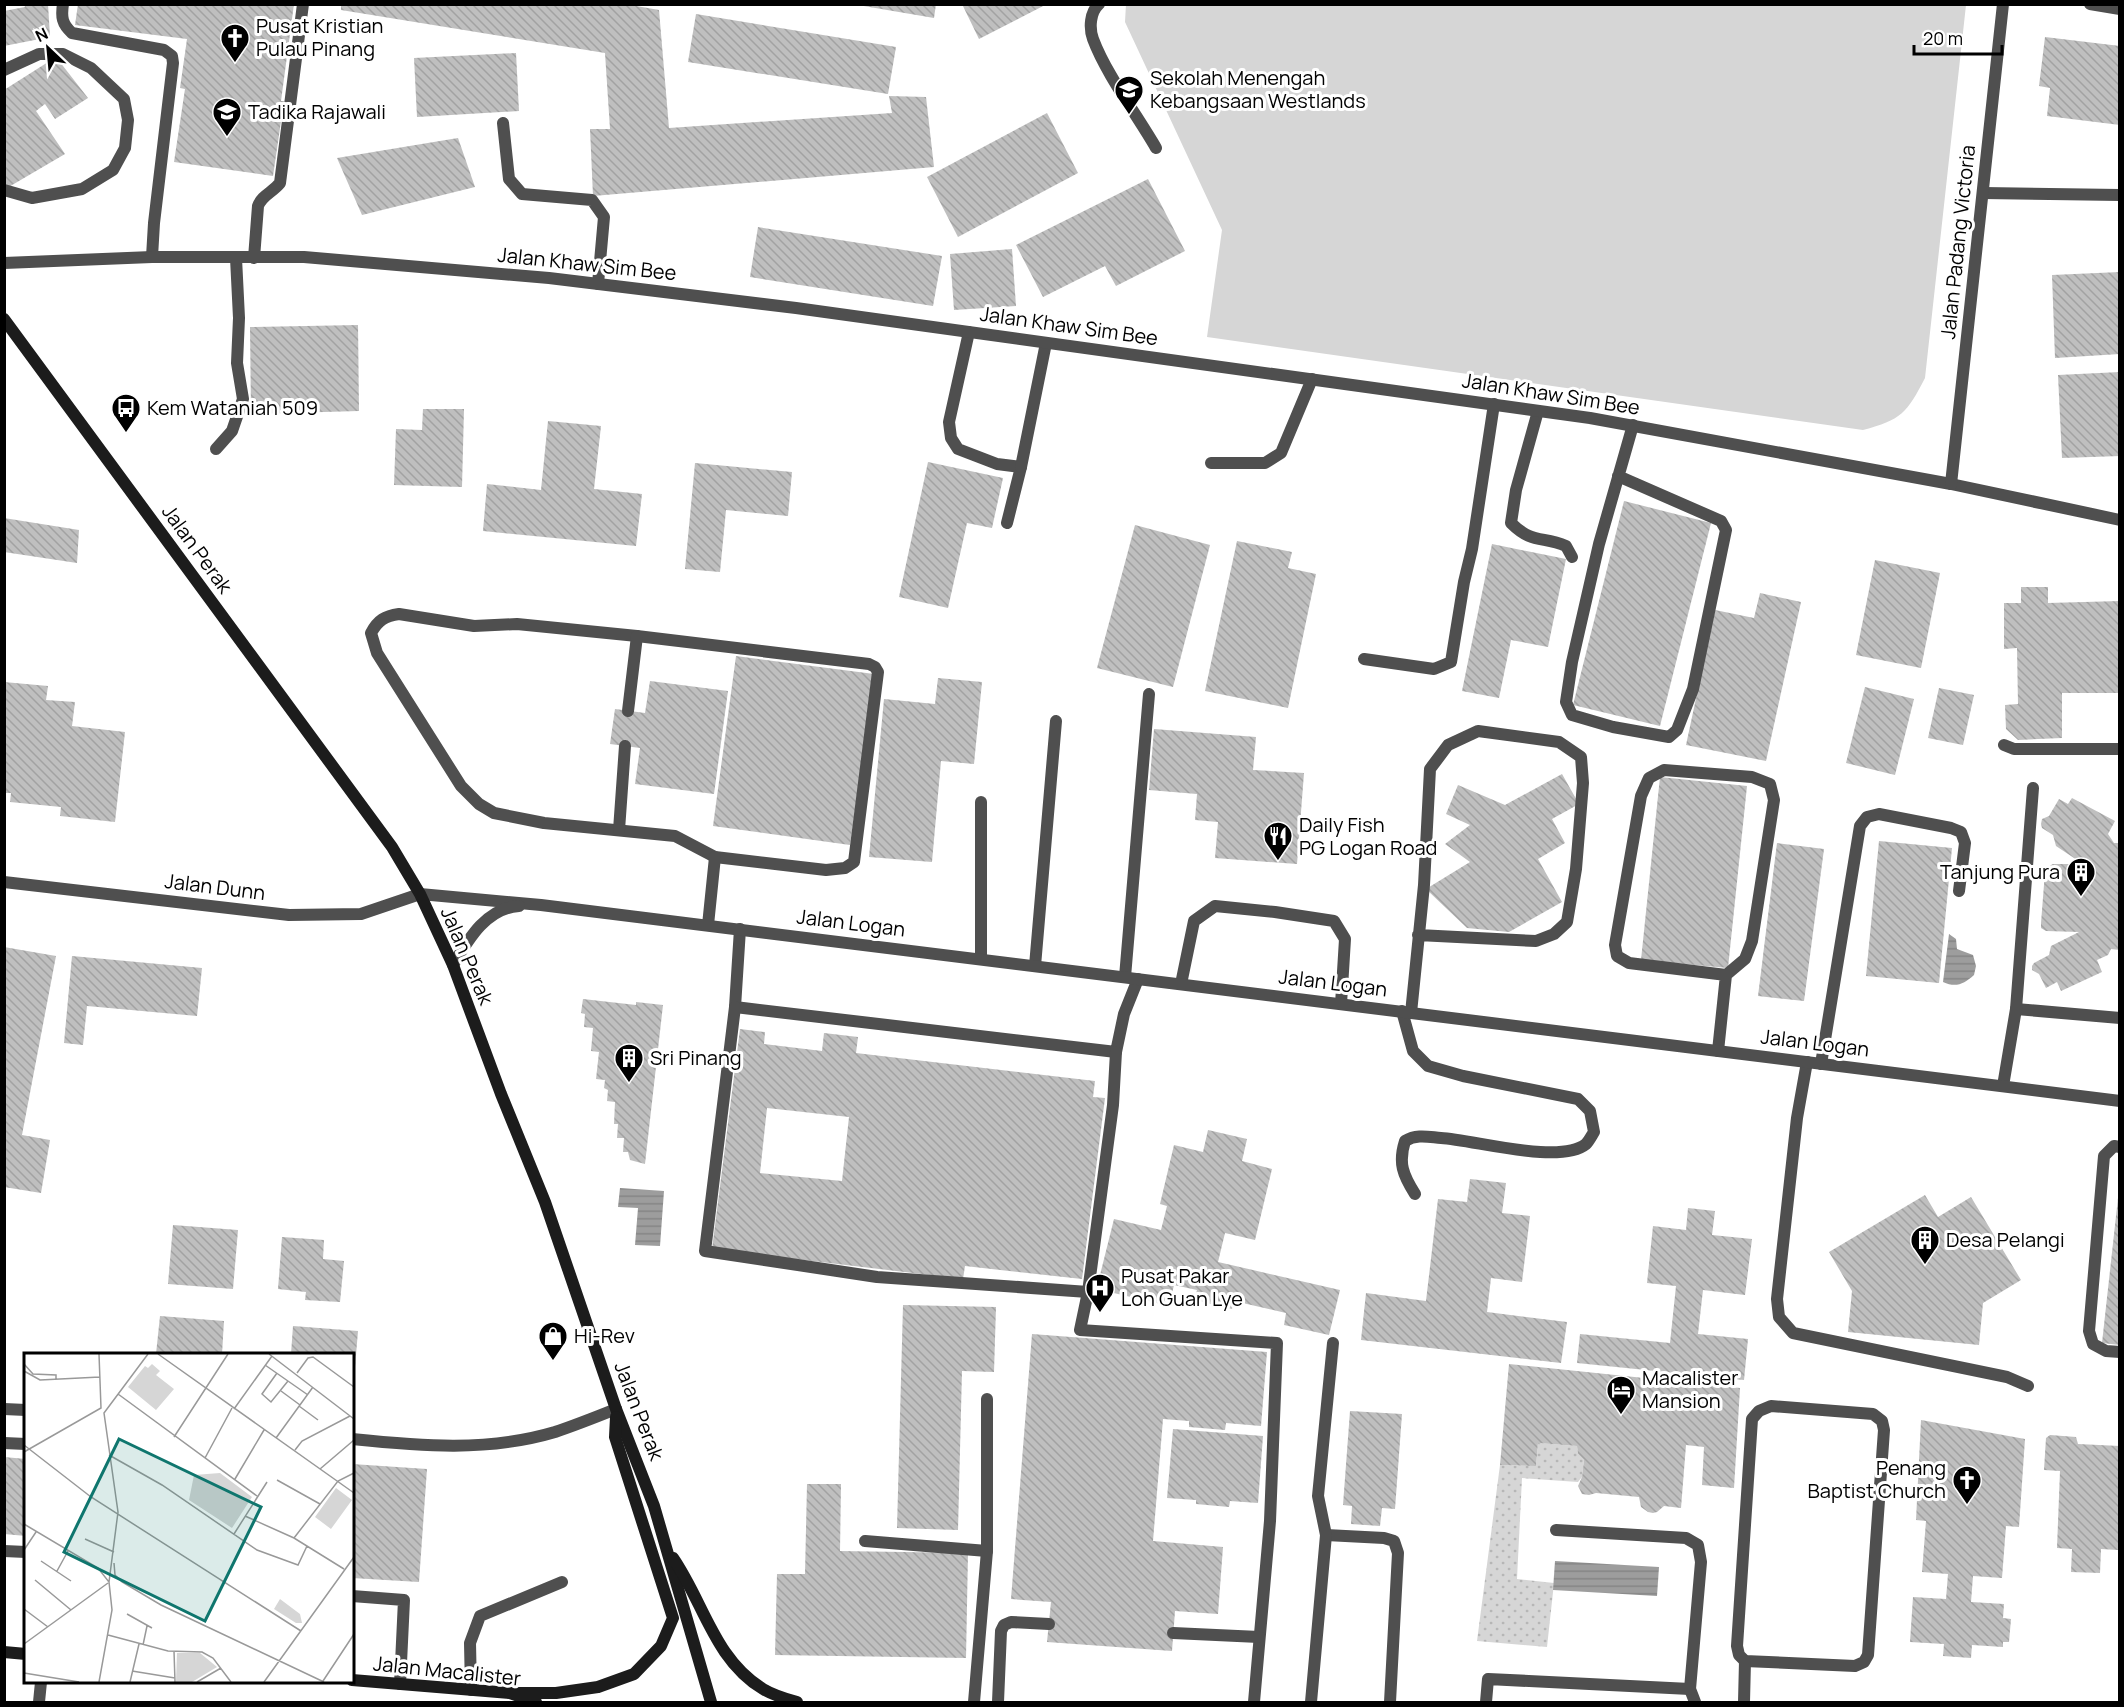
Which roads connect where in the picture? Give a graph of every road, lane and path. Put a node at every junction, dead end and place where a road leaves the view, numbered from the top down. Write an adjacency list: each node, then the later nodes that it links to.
1 (63, 4): 13 (street)
2 (303, 4): 15 (street)
3 (1099, 4): 9 (street)
4 (2003, 4): 11 (street, Jalan Padang Victoria)
5 (2090, 4): 6 (street)
6 (2120, 9)
7 (4, 70): 10 (street)
8 (503, 123): 17 (street)
9 (1156, 148)
10 (4, 190)
11 (1983, 193): 12 (street); 29 (street, Jalan Padang Victoria)
12 (2120, 195)
13 (152, 257): 14 (street, Jalan Khaw Sim Bee); 16 (street, Jalan Khaw Sim Bee)
14 (236, 258): 15 (street, Jalan Khaw Sim Bee); 25 (street)
15 (254, 258): 17 (street, Jalan Khaw Sim Bee)
16 (4, 263)
17 (598, 284): 19 (street, Jalan Khaw Sim Bee)
18 (4, 319): 47 (main road, Jalan Perak)
19 (969, 332): 20 (street, Jalan Khaw Sim Bee); 27 (street)
20 (1046, 343): 21 (street, Jalan Khaw Sim Bee); 27 (street)
21 (1312, 379): 22 (street, Jalan Khaw Sim Bee); 26 (street)
22 (1494, 404): 23 (street, Jalan Khaw Sim Bee); 34 (street)
23 (1538, 411): 24 (street, Jalan Khaw Sim Bee); 32 (street)
24 (1633, 426): 28 (street); 29 (street, Jalan Khaw Sim Bee)
25 (216, 449)
26 (1211, 463)
27 (1021, 467): 31 (street)
28 (1618, 476): 28 (street)
29 (1951, 484): 30 (street, Jalan Khaw Sim Bee)
30 (2120, 520)
31 (1007, 523)
32 (1572, 557)
33 (637, 636): 36 (street); 43 (street); 44 (street)
34 (1364, 659)
35 (1149, 694): 56 (street)
36 (628, 711)
37 (1056, 721): 54 (street)
38 (2004, 745): 40 (street)
39 (625, 746): 43 (street)
40 (2120, 749)
41 (2033, 788): 60 (street)
42 (981, 801): 52 (street)
43 (619, 830): 44 (street)
44 (716, 857): 49 (street)
45 (4, 882): 47 (street, Jalan Dunn)
46 (1959, 891): 66 (street)
47 (420, 894): 48 (street, Jalan Logan); 53 (main road, Jalan Perak)
48 (541, 904): 49 (street, Jalan Logan); 53 (street, Jalan Logan)
49 (708, 926): 50 (street, Jalan Logan)
50 (740, 929): 52 (street, Jalan Logan); 59 (street)
51 (1418, 935): 51 (street); 61 (street)
52 (981, 959): 54 (street, Jalan Logan)
53 (453, 965): 77 (main road, Jalan Perak)
54 (1035, 966): 56 (street, Jalan Logan)
55 (1726, 975): 55 (street); 63 (street)
56 (1132, 978): 57 (street, Jalan Logan); 64 (street)
57 (1182, 984): 58 (street, Jalan Logan); 58 (street)
58 (1341, 1004): 61 (street, Jalan Logan)
59 (735, 1007): 64 (street); 71 (street)
60 (2016, 1009): 62 (street); 67 (street)
61 (1406, 1012): 63 (street, Jalan Logan); 70 (street)
62 (2120, 1018)
63 (1718, 1051): 65 (street, Jalan Logan)
64 (1116, 1052): 71 (street)
65 (1807, 1062): 66 (street, Jalan Logan); 74 (street)
66 (1821, 1064): 67 (street, Jalan Logan)
67 (2003, 1086): 68 (street, Jalan Logan)
68 (2120, 1101)
69 (2120, 1147): 73 (street)
70 (1415, 1194)
71 (1088, 1292): 93 (street)
72 (1333, 1343): 83 (street)
73 (2120, 1352)
74 (2028, 1386)
75 (987, 1399): 87 (street)
76 (4, 1409): 78 (street)
77 (616, 1409): 79 (street); 85 (main road, Jalan Perak); 102 (main road)
78 (24, 1410)
79 (354, 1439)
80 (4, 1443): 81 (street)
81 (24, 1444)
82 (1556, 1530): 100 (street)
83 (1326, 1535): 110 (street); 111 (street)
84 (865, 1541): 87 (street)
85 (666, 1547): 105 (main road, Jalan Perak); 106 (main road)
86 (4, 1551): 88 (street)
87 (987, 1551): 107 (street)
88 (24, 1552)
89 (562, 1582): 101 (street)
90 (354, 1596): 99 (street)
91 (1049, 1624): 108 (street)
92 (1173, 1632): 93 (street)
93 (1259, 1637): 109 (street)
94 (4, 1652): 95 (main road)
95 (24, 1654)
96 (1745, 1661): 96 (street); 114 (street)
97 (354, 1680): 99 (main road, Jalan Macalister)
98 (41, 1683): 103 (street)
99 (400, 1684): 101 (main road, Jalan Macalister)
100 (1690, 1689): 112 (street); 113 (street)
101 (471, 1690): 102 (main road, Jalan Macalister)
102 (510, 1693): 104 (main road, Jalan Macalister)
103 (39, 1702)
104 (536, 1702)
105 (711, 1702)
106 (797, 1702)
107 (974, 1702)
108 (998, 1702)
109 (1254, 1702)
110 (1311, 1702)
111 (1390, 1702)
112 (1486, 1702)
113 (1695, 1702)
114 (1744, 1702)

